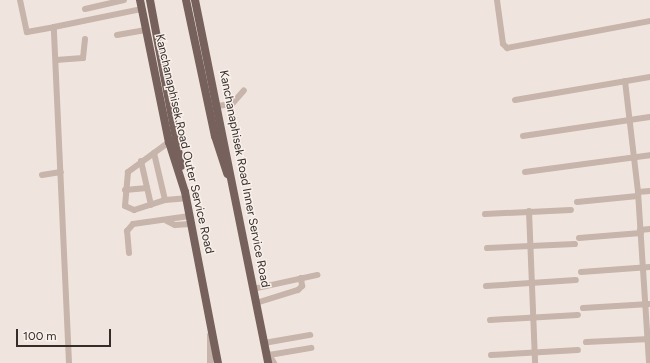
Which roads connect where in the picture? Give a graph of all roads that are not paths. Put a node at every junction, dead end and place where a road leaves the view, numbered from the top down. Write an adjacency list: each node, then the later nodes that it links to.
1 (20, 0): 11 (street)
2 (122, 0): 8 (street)
3 (140, 0): 9 (main road, Kanchanaphisek Road Outer Service Road)
4 (150, 0): 37 (main road)
5 (195, 0): 20 (main road, Kanchanaphisek Road Inner Service Road)
6 (497, 0): 10 (street)
7 (186, 3): 35 (main road)
8 (85, 9)
9 (142, 9): 11 (street); 12 (main road, Kanchanaphisek Road Outer Service Road)
10 (650, 21)
11 (54, 27): 15 (street)
12 (146, 30): 13 (street); 24 (main road, Kanchanaphisek Road Outer Service Road)
13 (117, 35)
14 (86, 39): 15 (street)
15 (56, 60): 29 (street)
16 (650, 77): 17 (street)
17 (625, 82): 19 (street); 22 (street)
18 (244, 90): 20 (street)
19 (515, 100)
20 (217, 106): 35 (main road, Kanchanaphisek Road Inner Service Road)
21 (650, 117): 22 (street)
22 (630, 120): 23 (street); 27 (street)
23 (522, 136)
24 (169, 142): 25 (street); 37 (main road, Kanchanaphisek Road Outer Service Road)
25 (154, 153): 28 (street); 38 (street)
26 (650, 155): 27 (street)
27 (635, 157): 30 (street); 36 (street)
28 (141, 162): 32 (street); 33 (street)
29 (61, 172): 31 (street); 79 (street)
30 (525, 172)
31 (42, 176)
32 (148, 188): 33 (street); 40 (street)
33 (125, 190): 40 (street)
34 (650, 191): 36 (street)
35 (234, 194): 62 (main road, Kanchanaphisek Road Inner Service Road)
36 (638, 194): 39 (street); 48 (street)
37 (185, 195): 38 (street); 44 (main road, Kanchanaphisek Road Outer Service Road)
38 (165, 200): 40 (street)
39 (577, 202)
40 (152, 205)
41 (572, 210): 42 (street)
42 (529, 211): 43 (street); 51 (street)
43 (485, 214)
44 (189, 216): 45 (street); 46 (main road, Kanchanaphisek Road Outer Service Road)
45 (167, 221): 46 (street); 53 (street)
46 (190, 224): 69 (main road, Kanchanaphisek Road Outer Service Road)
47 (650, 229): 48 (street)
48 (641, 232): 49 (street); 55 (street)
49 (579, 238)
50 (575, 244): 51 (street)
51 (530, 247): 52 (street); 60 (street)
52 (486, 248)
53 (129, 253)
54 (650, 267): 55 (street)
55 (643, 268): 56 (street); 64 (street)
56 (581, 272)
57 (317, 275): 58 (street)
58 (300, 278): 62 (street); 63 (street)
59 (576, 280): 60 (street)
60 (532, 283): 61 (street); 67 (street)
61 (486, 286)
62 (253, 289): 63 (main road, Kanchanaphisek Road Inner Service Road)
63 (256, 303): 73 (main road, Kanchanaphisek Road Inner Service Road)
64 (648, 304): 65 (street); 71 (street)
65 (583, 308)
66 (578, 315): 67 (street)
67 (533, 316): 68 (street); 76 (street)
68 (490, 320)
69 (211, 328): 80 (street); 81 (main road, Kanchanaphisek Road Outer Service Road)
70 (310, 335): 73 (street)
71 (649, 339): 72 (street); 84 (street)
72 (586, 342)
73 (264, 344): 78 (main road, Kanchanaphisek Road Inner Service Road)
74 (311, 348): 78 (street)
75 (578, 350): 76 (street)
76 (534, 353): 77 (street); 83 (street)
77 (491, 355)
78 (269, 359): 82 (street)
79 (69, 363)
80 (210, 363)
81 (218, 363)
82 (274, 363)
83 (535, 363)
84 (649, 363)

